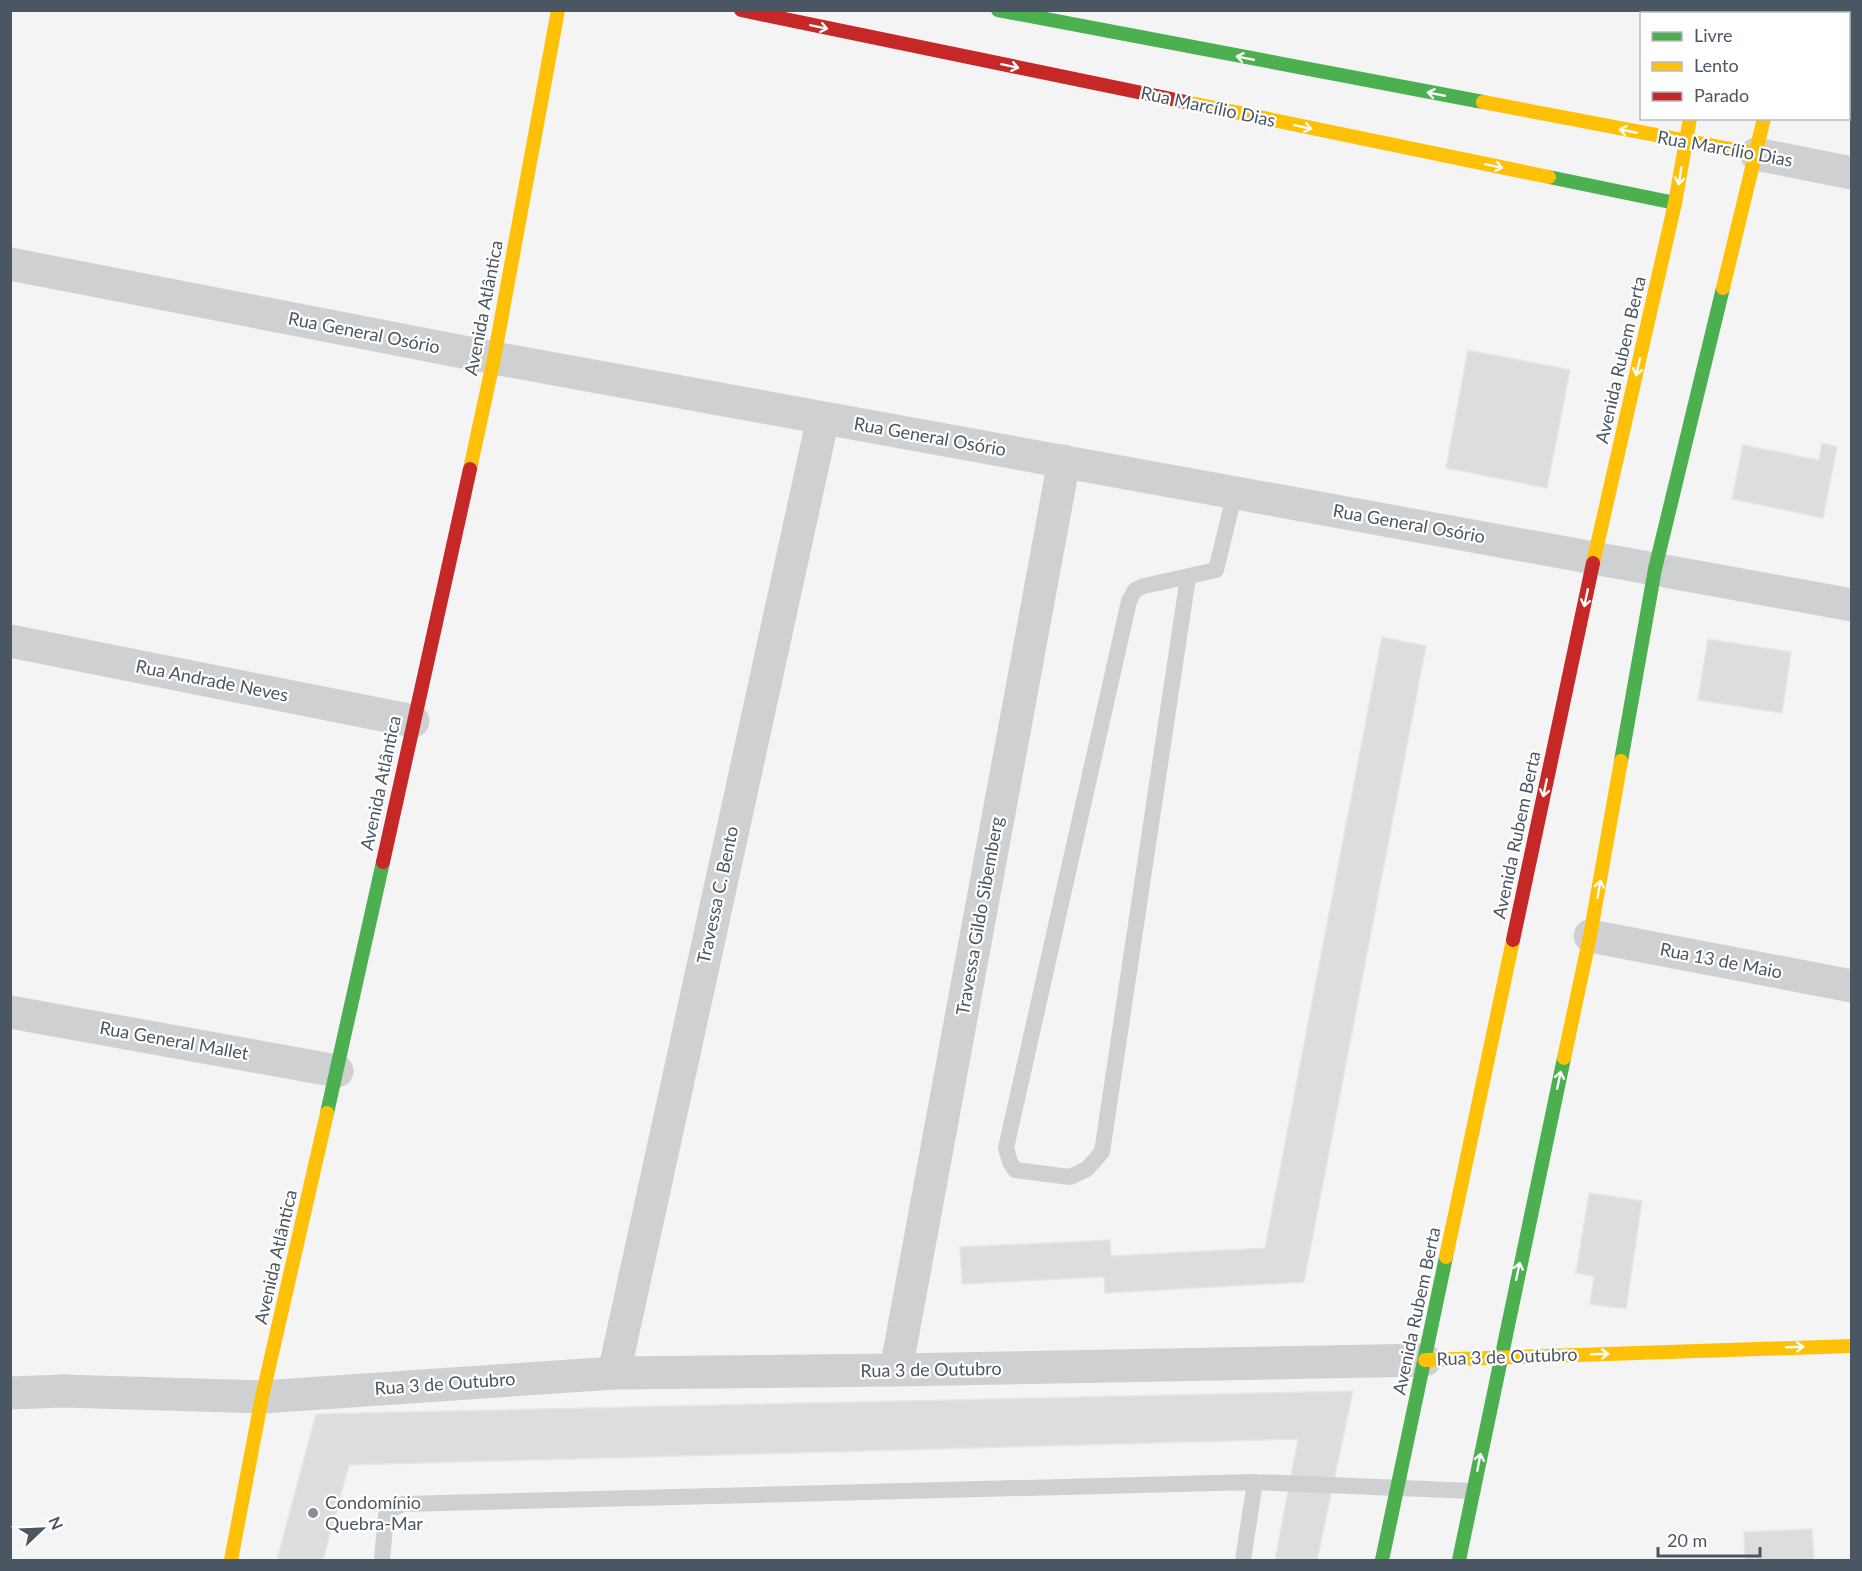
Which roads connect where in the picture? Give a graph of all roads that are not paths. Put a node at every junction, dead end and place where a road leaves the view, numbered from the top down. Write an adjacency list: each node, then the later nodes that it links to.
1 (558, 10): 11 (street, Avenida Atlântica)
2 (741, 10): 9 (street, Rua Marcílio Dias, one-way to 9)
3 (998, 10): 6 (street, Rua Marcílio Dias, one-way to 3)
4 (1690, 120): 6 (street, Avenida Rubem Berta)
5 (1764, 120): 7 (street)
6 (1685, 142): 7 (street, Rua Marcílio Dias); 9 (street, Avenida Rubem Berta, one-way to 9)
7 (1756, 154): 8 (street, Rua Marcílio Dias); 16 (street)
8 (1851, 173)
9 (1675, 203): 15 (street, Avenida Rubem Berta, one-way to 15)
10 (10, 264): 11 (street, Rua General Osório)
11 (494, 358): 12 (street, Rua General Osório); 20 (street, Avenida Atlântica)
12 (823, 418): 13 (street, Rua General Osório); 29 (street, Travessa C. Bento)
13 (1064, 462): 14 (street, Rua General Osório); 28 (street, Travessa Gildo Sibemberg)
14 (1235, 492): 15 (street, Rua General Osório); 17 (lane)
15 (1594, 558): 16 (street, Rua General Osório); 27 (street, Avenida Rubem Berta, one-way to 27)
16 (1655, 570): 18 (street, Rua General Osório); 21 (street, one-way to 16)
17 (1188, 577): 17 (lane)
18 (1851, 605)
19 (10, 641): 20 (street, Rua Andrade Neves)
20 (413, 721): 24 (street, Avenida Atlântica)
21 (1590, 936): 22 (street, Rua 13 de Maio); 26 (street, one-way to 21)
22 (1851, 986)
23 (10, 1012): 24 (street, Rua General Mallet)
24 (337, 1071): 33 (street, Avenida Atlântica)
25 (1851, 1346): 26 (street, Rua 3 de Outubro, one-way to 25)
26 (1500, 1357): 27 (street, Rua 3 de Outubro); 36 (street, one-way to 26)
27 (1425, 1360): 28 (street, Rua 3 de Outubro); 35 (street, Avenida Rubem Berta)
28 (896, 1371): 29 (street, Rua 3 de Outubro)
29 (614, 1373): 33 (street, Rua 3 de Outubro)
30 (10, 1378): 31 (street)
31 (63, 1391): 32 (street, Rua 3 de Outubro); 33 (street, Rua 3 de Outubro)
32 (10, 1393)
33 (262, 1397): 37 (street, Avenida Atlântica)
34 (1256, 1482): 35 (lane); 38 (lane); 39 (lane)
35 (1398, 1488): 36 (lane); 40 (street, Avenida Rubem Berta)
36 (1473, 1491): 41 (street)
37 (231, 1560)
38 (382, 1560)
39 (1243, 1560)
40 (1382, 1560)
41 (1459, 1560)

